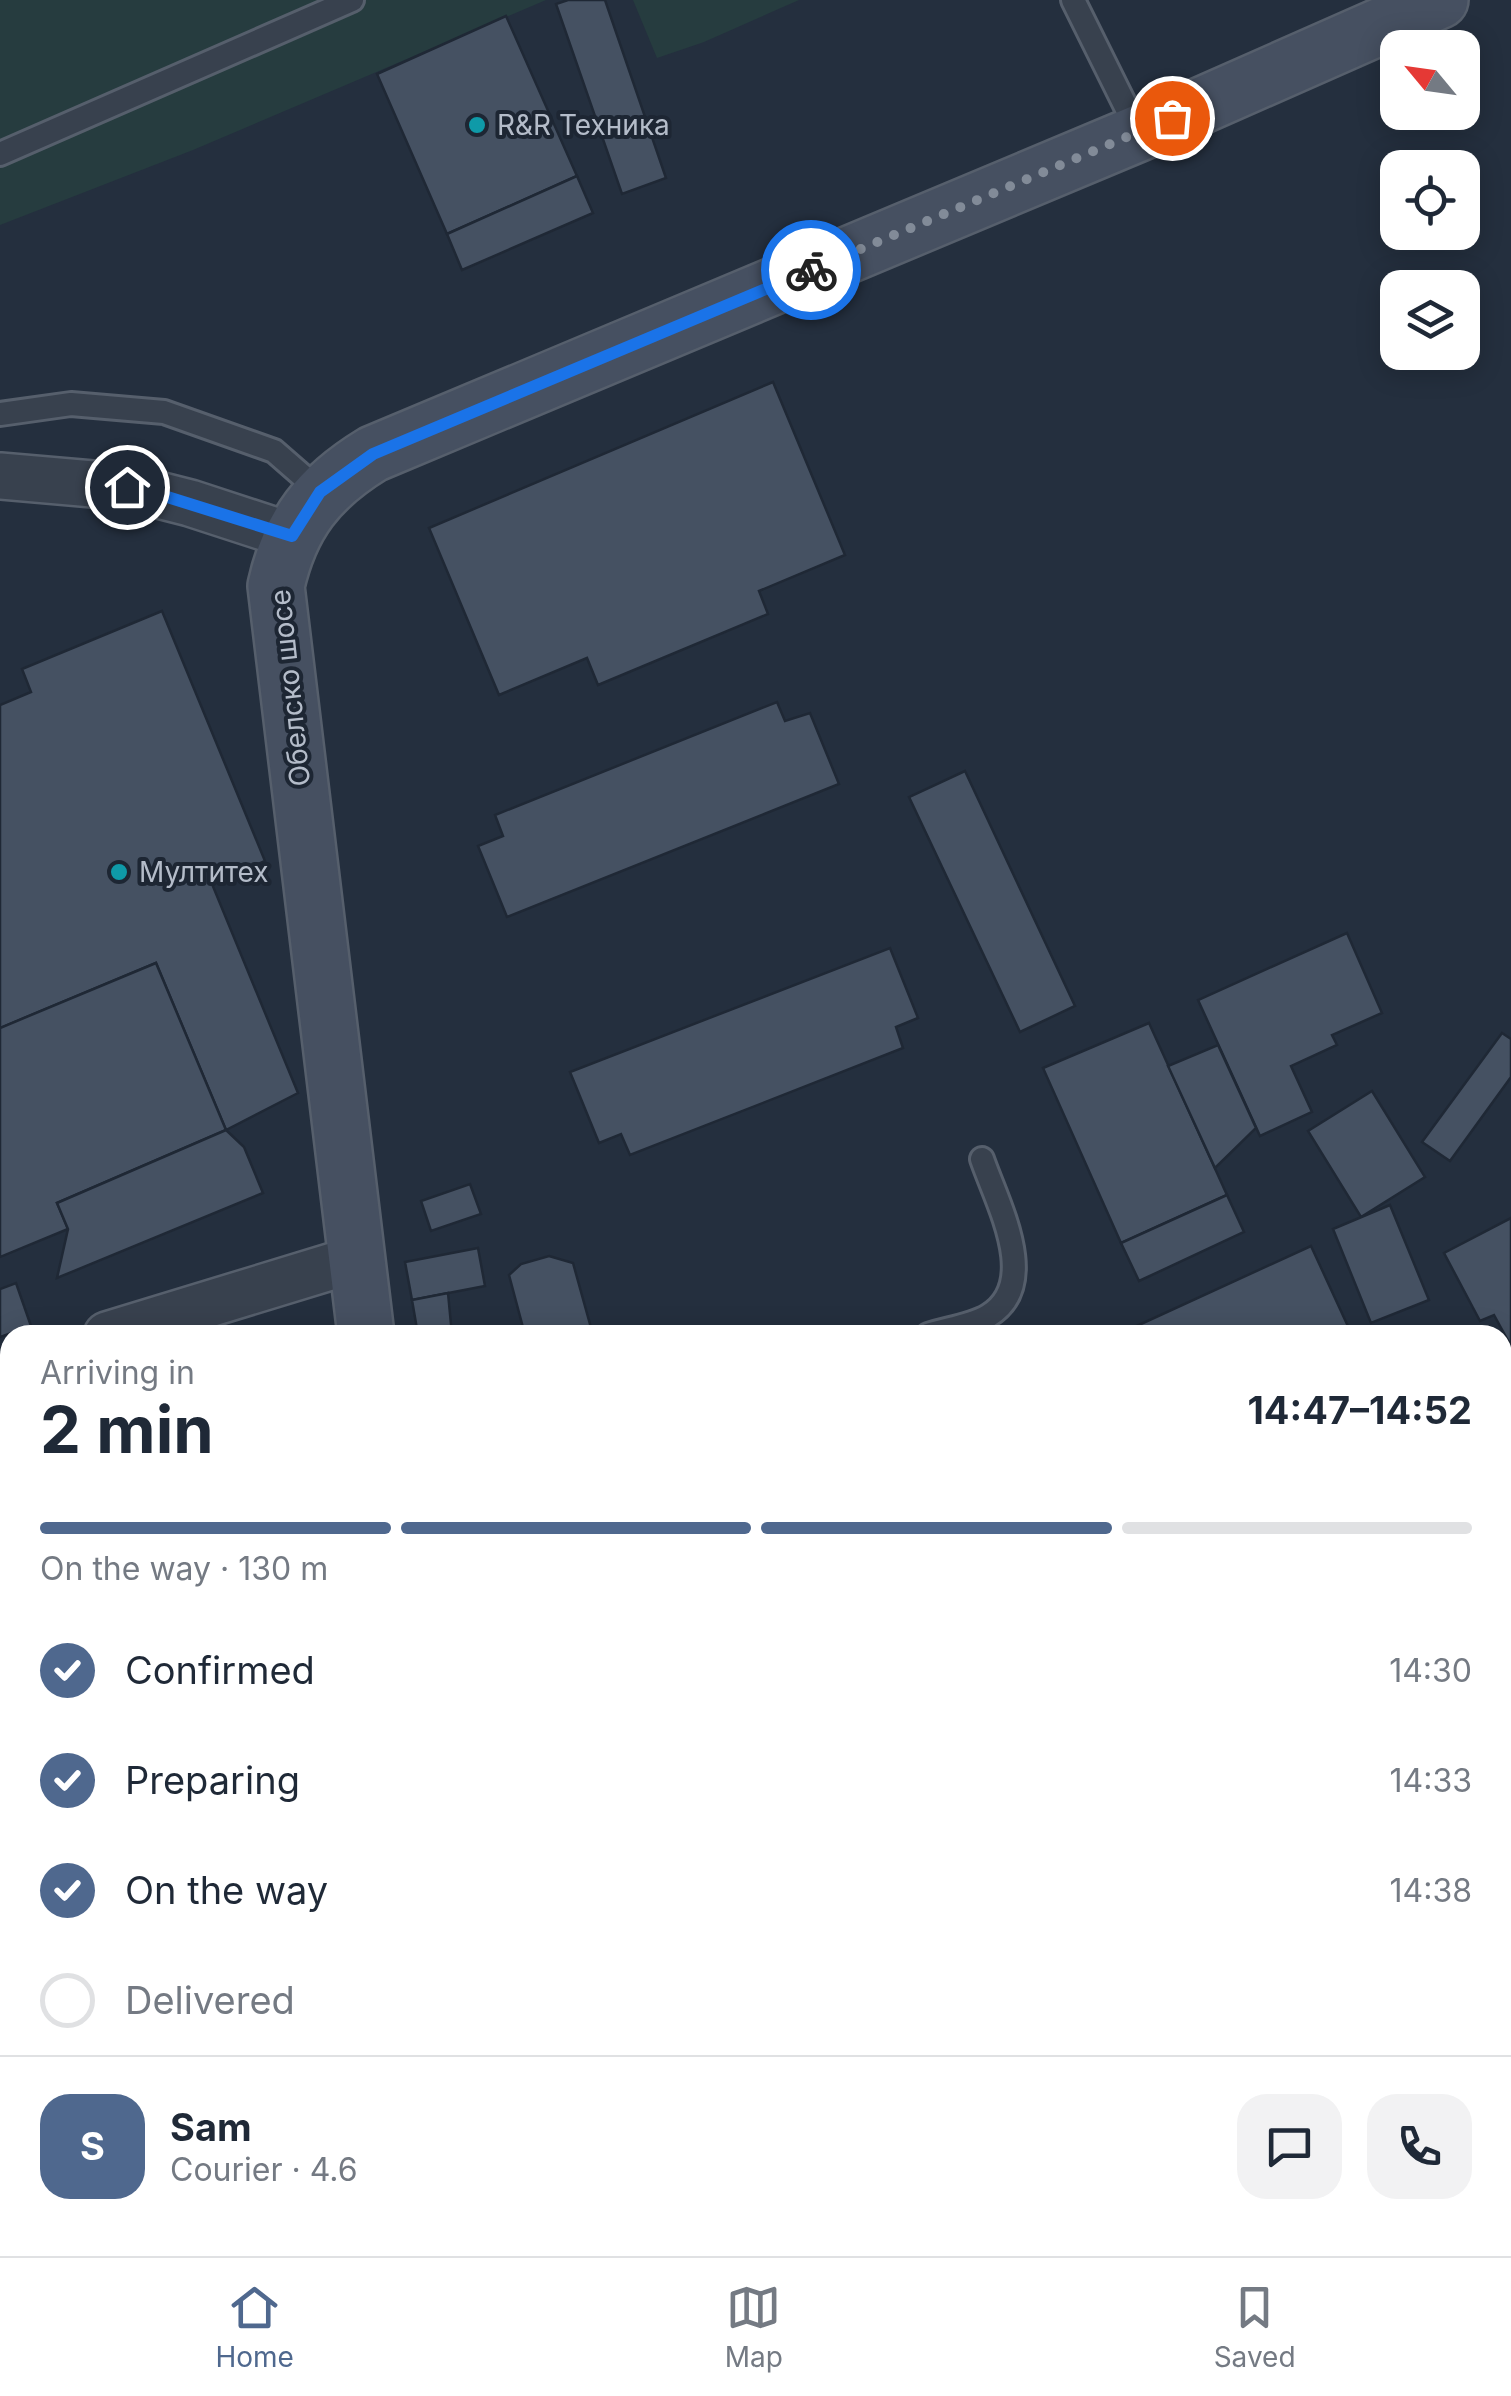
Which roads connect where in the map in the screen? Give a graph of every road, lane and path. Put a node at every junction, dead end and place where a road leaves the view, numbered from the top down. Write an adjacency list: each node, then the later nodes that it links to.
1 (352, 0): 5 (lane)
2 (1073, 0): 4 (lane)
3 (1440, 0): 4 (street)
4 (1139, 133): 8 (street)
5 (0, 154)
6 (0, 414): 8 (lane)
7 (0, 476): 8 (street)
8 (306, 514): 10 (street, Обелско шосе)
9 (982, 1159): 13 (lane)
10 (356, 1259): 11 (street); 12 (street, Обелско шосе)
11 (145, 1325)
12 (365, 1325)
13 (960, 1325)

